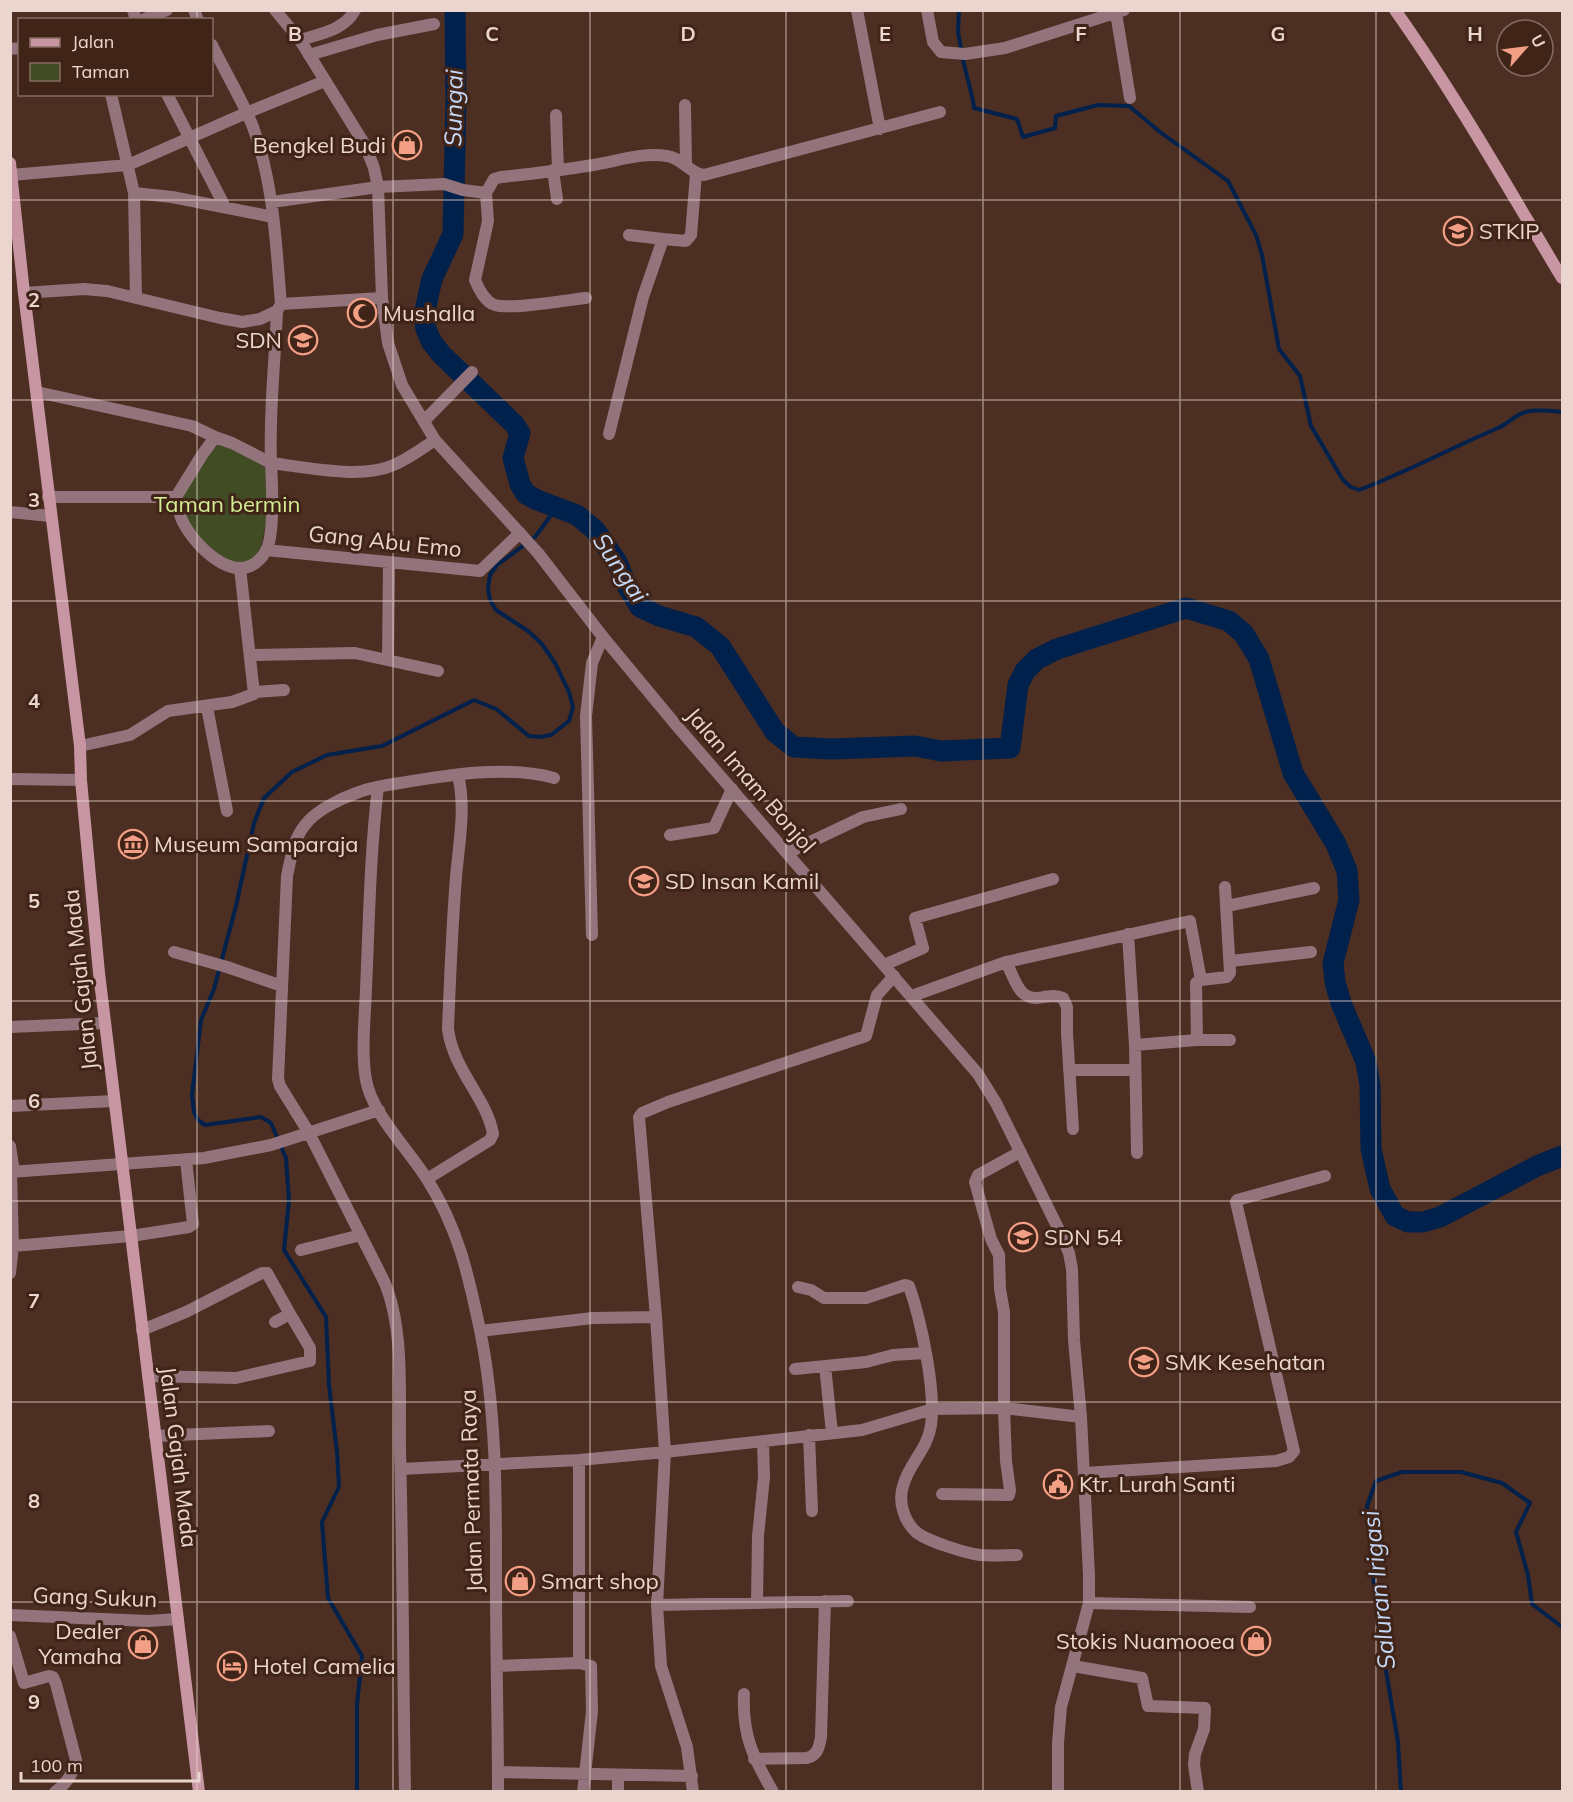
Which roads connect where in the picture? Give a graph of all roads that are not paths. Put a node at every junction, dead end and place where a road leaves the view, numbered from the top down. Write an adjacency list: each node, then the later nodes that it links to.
1 (167, 10): 8 (street)
2 (275, 10): 10 (street, Jalan Imam Bonjol)
3 (355, 10): 10 (street)
4 (857, 10): 21 (street)
5 (927, 10): 7 (street)
6 (1395, 10): 36 (main road)
7 (1120, 12): 16 (street)
8 (147, 18)
9 (434, 24): 12 (street)
10 (300, 40): 12 (street, Jalan Imam Bonjol)
11 (213, 47): 19 (street)
12 (309, 55): 13 (street, Jalan Imam Bonjol)
13 (325, 81): 19 (street); 27 (street, Jalan Imam Bonjol)
14 (111, 96): 23 (street)
15 (168, 96): 22 (street)
16 (1130, 98)
17 (685, 105): 26 (street)
18 (940, 112): 21 (street)
19 (246, 113): 22 (street); 31 (street)
20 (556, 115): 25 (street)
21 (880, 129): 26 (street)
22 (189, 138): 23 (street); 32 (street)
23 (128, 165): 24 (street); 28 (street)
24 (11, 169): 37 (main road, Jalan Gajah Mada)
25 (556, 170): 26 (street); 29 (street); 30 (street)
26 (691, 170): 35 (street)
27 (378, 187): 29 (street); 31 (street); 39 (street, Jalan Imam Bonjol)
28 (134, 193): 32 (street); 38 (street)
29 (486, 193): 40 (street)
30 (557, 199)
31 (272, 202): 33 (street)
32 (225, 207): 33 (street)
33 (273, 218): 41 (street)
34 (629, 235): 35 (street)
35 (663, 239): 45 (street)
36 (1563, 278)
37 (24, 293): 38 (street); 43 (main road, Jalan Gajah Mada)
38 (136, 298): 41 (street)
39 (381, 298): 41 (street); 44 (street, Jalan Imam Bonjol)
40 (586, 298)
41 (279, 307): 48 (street)
42 (472, 372): 44 (street)
43 (37, 392): 46 (street); 49 (main road, Jalan Gajah Mada)
44 (424, 421): 47 (street, Jalan Imam Bonjol)
45 (609, 434)
46 (215, 437): 48 (street); 50 (street)
47 (435, 440): 48 (street); 53 (street, Jalan Imam Bonjol)
48 (271, 463): 54 (street)
49 (48, 497): 50 (street); 52 (main road, Jalan Gajah Mada)
50 (176, 497): 56 (street)
51 (10, 512): 52 (street)
52 (50, 516): 64 (main road, Jalan Gajah Mada)
53 (526, 540): 55 (street, Gang Abu Emo); 57 (street, Jalan Imam Bonjol)
54 (266, 550): 55 (street, Gang Abu Emo); 56 (street)
55 (389, 562): 59 (street)
56 (240, 568): 58 (street)
57 (603, 637): 70 (street, Jalan Imam Bonjol); 80 (street)
58 (250, 655): 59 (street); 62 (street)
59 (388, 660): 60 (street)
60 (438, 671)
61 (284, 690): 62 (street)
62 (255, 692): 63 (street)
63 (207, 707): 64 (street); 72 (street)
64 (80, 746): 68 (main road, Jalan Gajah Mada)
65 (458, 776): 66 (street); 69 (street); 109 (street)
66 (554, 778)
67 (10, 779): 68 (street)
68 (81, 780): 90 (main road, Jalan Gajah Mada)
69 (378, 787): 88 (street); 99 (street, Jalan Permata Raya)
70 (732, 789): 73 (street); 74 (street, Jalan Imam Bonjol)
71 (901, 809): 74 (street)
72 (227, 811)
73 (670, 835)
74 (787, 853): 85 (street, Jalan Imam Bonjol)
75 (1053, 879): 85 (street)
76 (1225, 887): 78 (street)
77 (1314, 888): 78 (street)
78 (1227, 906): 83 (street)
79 (1128, 934): 84 (street); 87 (street); 94 (street)
80 (592, 935)
81 (174, 952): 88 (street)
82 (1311, 952): 83 (street)
83 (1230, 961): 87 (street)
84 (1006, 962): 89 (street); 95 (street)
85 (884, 965): 86 (street, Jalan Imam Bonjol)
86 (894, 976): 89 (street, Jalan Imam Bonjol); 117 (street)
87 (1201, 980): 92 (street)
88 (282, 986): 101 (street)
89 (912, 996): 103 (street, Jalan Imam Bonjol)
90 (105, 1023): 91 (street); 97 (main road, Jalan Gajah Mada)
91 (10, 1027)
92 (1197, 1040): 93 (street); 94 (street)
93 (1230, 1040)
94 (1135, 1045): 96 (street)
95 (1069, 1070): 96 (street); 100 (street)
96 (1135, 1070): 104 (street)
97 (114, 1101): 98 (street); 106 (main road, Jalan Gajah Mada)
98 (10, 1106)
99 (379, 1110): 101 (street); 109 (street, Jalan Permata Raya)
100 (1073, 1129)
101 (309, 1133): 105 (street); 110 (street)
102 (10, 1146): 107 (street)
103 (1020, 1152): 126 (street); 127 (street, Jalan Imam Bonjol)
104 (1137, 1153)
105 (186, 1160): 106 (street); 111 (street)
106 (122, 1165): 107 (street); 111 (main road, Jalan Gajah Mada)
107 (12, 1172): 112 (street)
108 (1325, 1176): 137 (street)
109 (427, 1179): 120 (street, Jalan Permata Raya)
110 (361, 1235): 113 (street); 136 (street)
111 (131, 1236): 112 (street); 119 (main road, Jalan Gajah Mada)
112 (13, 1246): 114 (street)
113 (301, 1250)
114 (11, 1265)
115 (798, 1287): 121 (street)
116 (290, 1314): 118 (street); 119 (street); 124 (street)
117 (656, 1317): 120 (street); 133 (street)
118 (274, 1322)
119 (142, 1330): 124 (main road, Jalan Gajah Mada)
120 (480, 1331): 135 (street, Jalan Permata Raya)
121 (925, 1353): 122 (street); 125 (street)
122 (825, 1366): 123 (street); 129 (street)
123 (795, 1369)
124 (148, 1376): 131 (main road, Jalan Gajah Mada)
125 (933, 1408): 126 (street); 129 (street); 140 (street)
126 (1004, 1408): 127 (street); 138 (street)
127 (1081, 1417): 137 (street, Jalan Imam Bonjol)
128 (269, 1431): 131 (street)
129 (832, 1433): 130 (street)
130 (809, 1435): 132 (street); 139 (street)
131 (155, 1436): 148 (main road, Jalan Gajah Mada)
132 (763, 1441): 133 (street); 143 (street)
133 (665, 1452): 134 (street); 145 (street)
134 (579, 1460): 135 (street); 150 (street)
135 (496, 1464): 136 (street); 151 (street, Jalan Permata Raya)
136 (401, 1469): 161 (street)
137 (1084, 1473): 144 (street, Jalan Imam Bonjol)
138 (942, 1494)
139 (812, 1511)
140 (1017, 1555)
141 (825, 1601): 142 (street); 143 (street); 154 (street)
142 (848, 1601)
143 (757, 1602): 145 (street)
144 (1089, 1603): 146 (street); 152 (street, Jalan Imam Bonjol)
145 (657, 1605): 158 (street)
146 (1250, 1607)
147 (10, 1615): 148 (street, Gang Sukun)
148 (178, 1619): 160 (main road, Jalan Gajah Mada)
149 (10, 1636): 159 (street)
150 (579, 1663): 151 (street); 156 (street)
151 (498, 1666): 155 (street, Jalan Permata Raya)
152 (1073, 1666): 167 (street, Jalan Imam Bonjol); 168 (street)
153 (744, 1694): 154 (street)
154 (754, 1759): 166 (street)
155 (498, 1772): 156 (street); 162 (street, Jalan Permata Raya)
156 (585, 1774): 157 (street); 163 (street)
157 (618, 1775): 158 (street); 164 (street)
158 (692, 1776): 165 (street)
159 (55, 1791)
160 (199, 1791)
161 (405, 1791)
162 (498, 1791)
163 (583, 1791)
164 (618, 1791)
165 (693, 1791)
166 (773, 1791)
167 (1058, 1791)
168 (1198, 1791)

